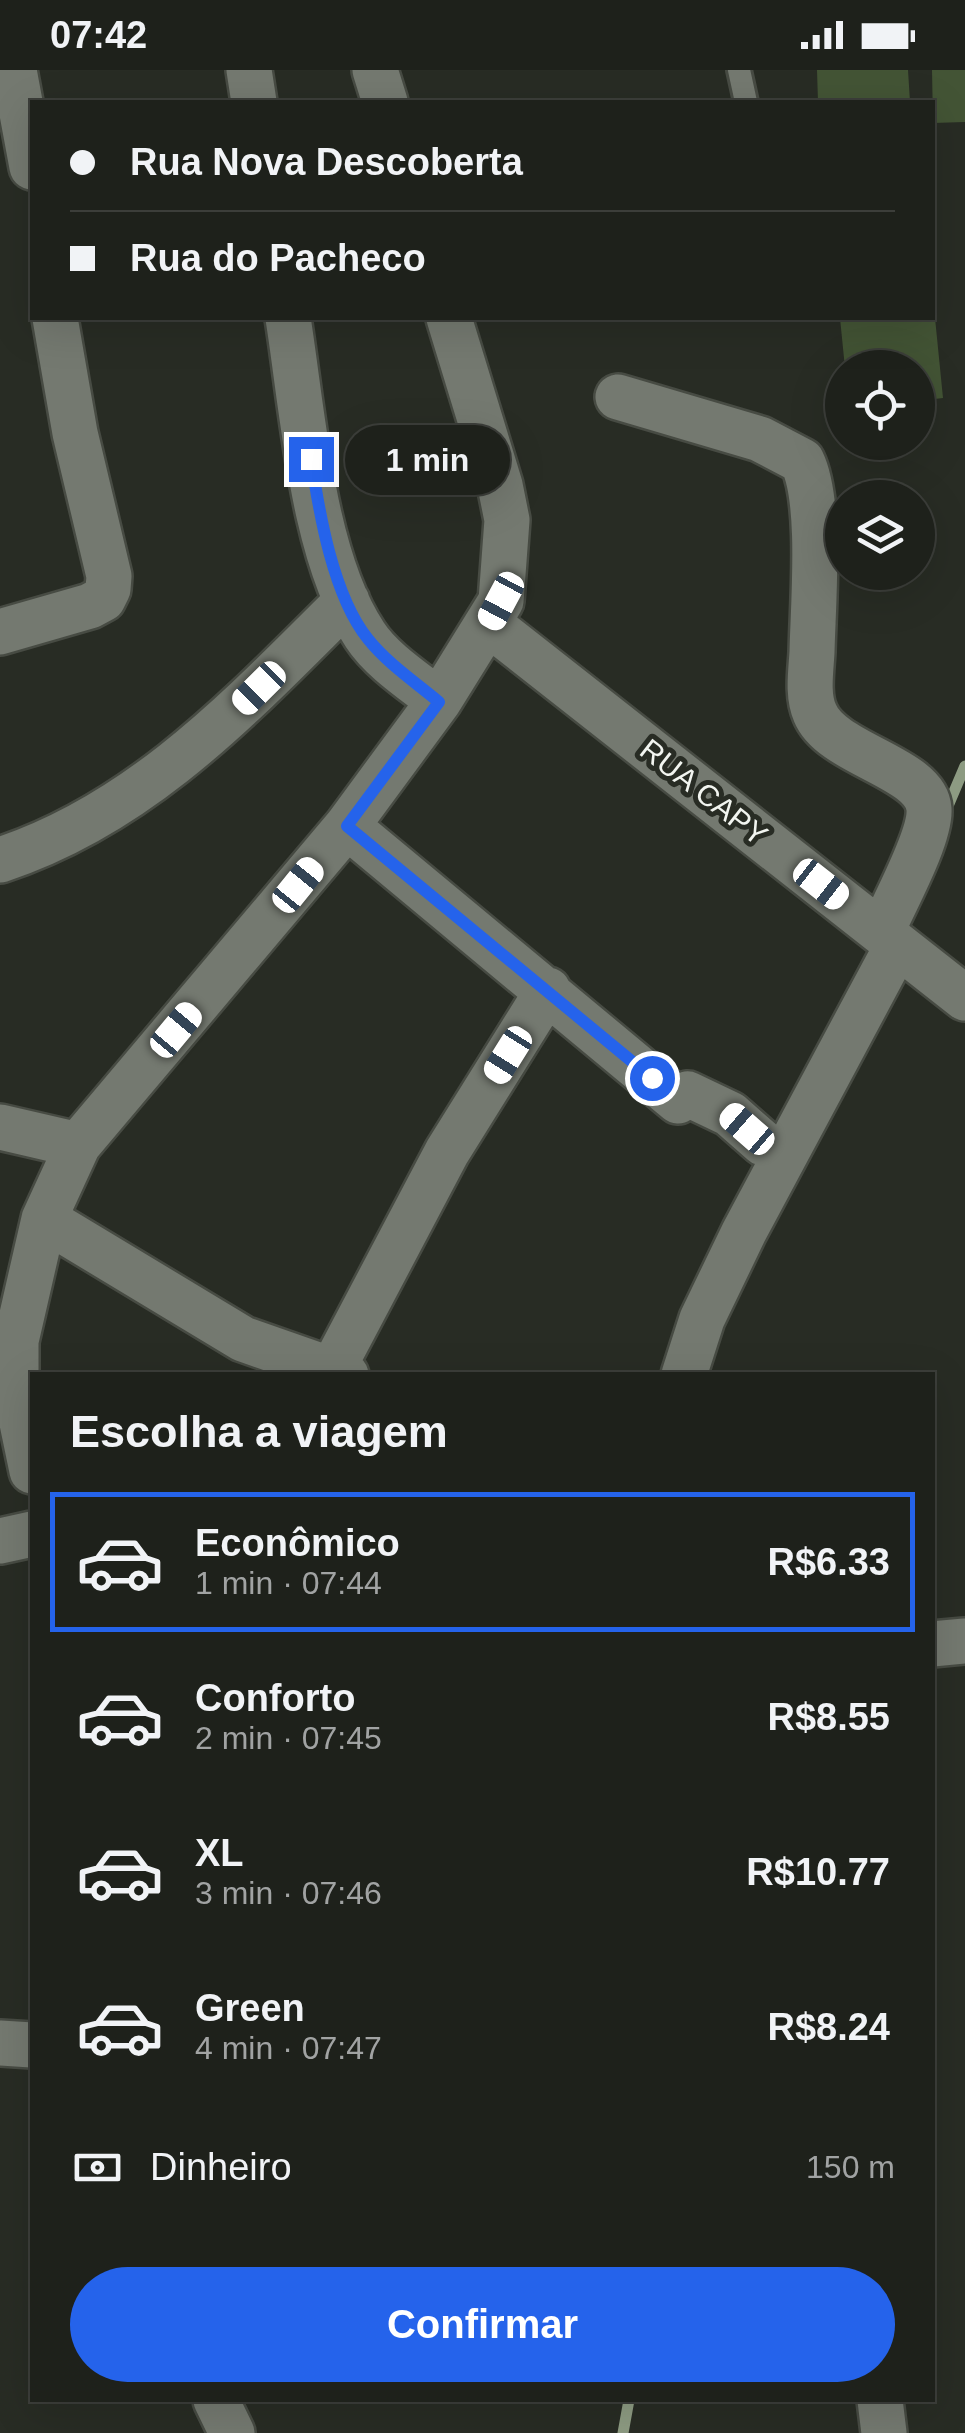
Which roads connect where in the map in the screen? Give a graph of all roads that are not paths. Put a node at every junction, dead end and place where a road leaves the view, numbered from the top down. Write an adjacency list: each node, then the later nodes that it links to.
1 (14, 70): 8 (street)
2 (249, 70): 5 (street)
3 (375, 70): 6 (street)
4 (740, 70): 7 (lane)
5 (254, 100)
6 (383, 100)
7 (746, 100)
8 (30, 156)
9 (55, 320): 15 (street)
10 (288, 320): 13 (street)
11 (450, 320): 14 (street)
12 (618, 397): 19 (street)
13 (348, 601): 16 (street); 18 (street)
14 (489, 624): 16 (street); 19 (street, RUA CAPY)
15 (0, 632)
16 (439, 702): 17 (street)
17 (347, 826): 20 (street); 24 (street)
18 (0, 860)
19 (889, 938): 21 (street, RUA CAPY); 28 (street)
20 (548, 990): 23 (street); 27 (street)
21 (965, 998)
22 (0, 1128): 24 (street)
23 (763, 1143)
24 (78, 1145): 25 (street)
25 (44, 1218): 26 (street); 29 (street)
26 (336, 1372)
27 (339, 1372)
28 (685, 1372)
29 (30, 1460)
30 (30, 1534): 31 (street)
31 (0, 1541)
32 (965, 1641): 33 (street)
33 (935, 1644)
34 (0, 2043): 35 (street)
35 (30, 2045)
36 (217, 2402): 38 (street)
37 (880, 2402): 39 (street)
38 (232, 2433)
39 (884, 2433)

